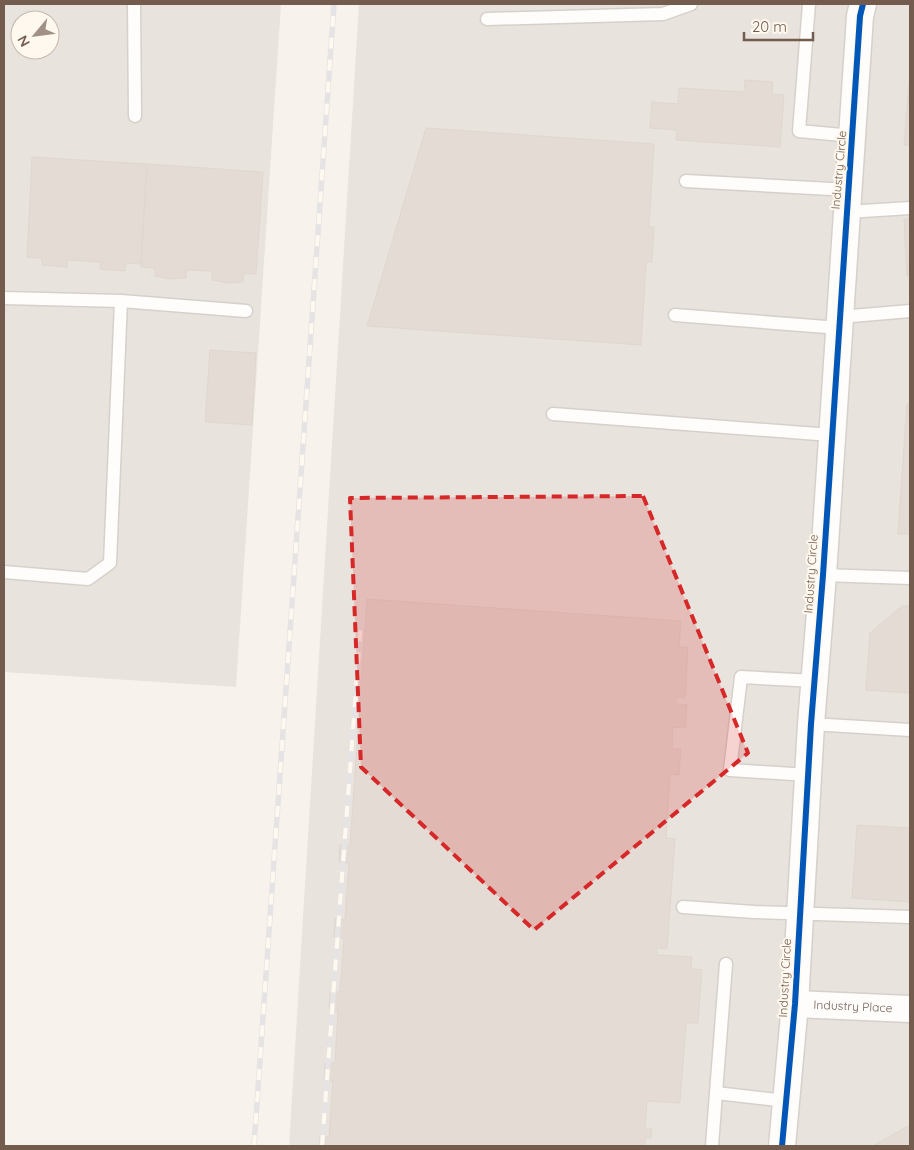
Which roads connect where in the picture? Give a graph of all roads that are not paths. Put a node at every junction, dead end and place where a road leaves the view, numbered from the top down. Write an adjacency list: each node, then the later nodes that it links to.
1 (134, 4): 6 (lane)
2 (691, 4): 5 (lane)
3 (809, 4): 7 (lane)
4 (863, 4): 7 (street, Industry Circle)
5 (487, 19)
6 (135, 116)
7 (853, 136): 9 (street, Industry Circle)
8 (686, 181): 9 (lane)
9 (848, 201): 10 (lane); 16 (street, Industry Circle)
10 (910, 208)
11 (4, 298): 12 (lane)
12 (121, 301): 13 (lane); 19 (lane)
13 (246, 311)
14 (910, 311): 16 (lane)
15 (674, 315): 16 (lane)
16 (839, 322): 18 (street, Industry Circle)
17 (553, 414): 18 (lane)
18 (831, 435): 20 (street, Industry Circle)
19 (4, 572)
20 (823, 576): 21 (lane); 22 (street, Industry Circle)
21 (910, 578)
22 (815, 681): 23 (street, Industry Circle); 25 (lane)
23 (811, 724): 24 (lane); 25 (street, Industry Circle)
24 (910, 730)
25 (808, 776): 27 (street, Industry Circle)
26 (683, 907): 27 (lane)
27 (800, 913): 28 (lane); 30 (street, Industry Circle)
28 (910, 917)
29 (726, 964): 32 (lane)
30 (796, 1004): 31 (street, Industry Place); 33 (street, Industry Circle)
31 (910, 1009)
32 (716, 1093): 33 (lane); 34 (lane)
33 (786, 1101): 35 (street, Industry Circle)
34 (712, 1146)
35 (782, 1146)

